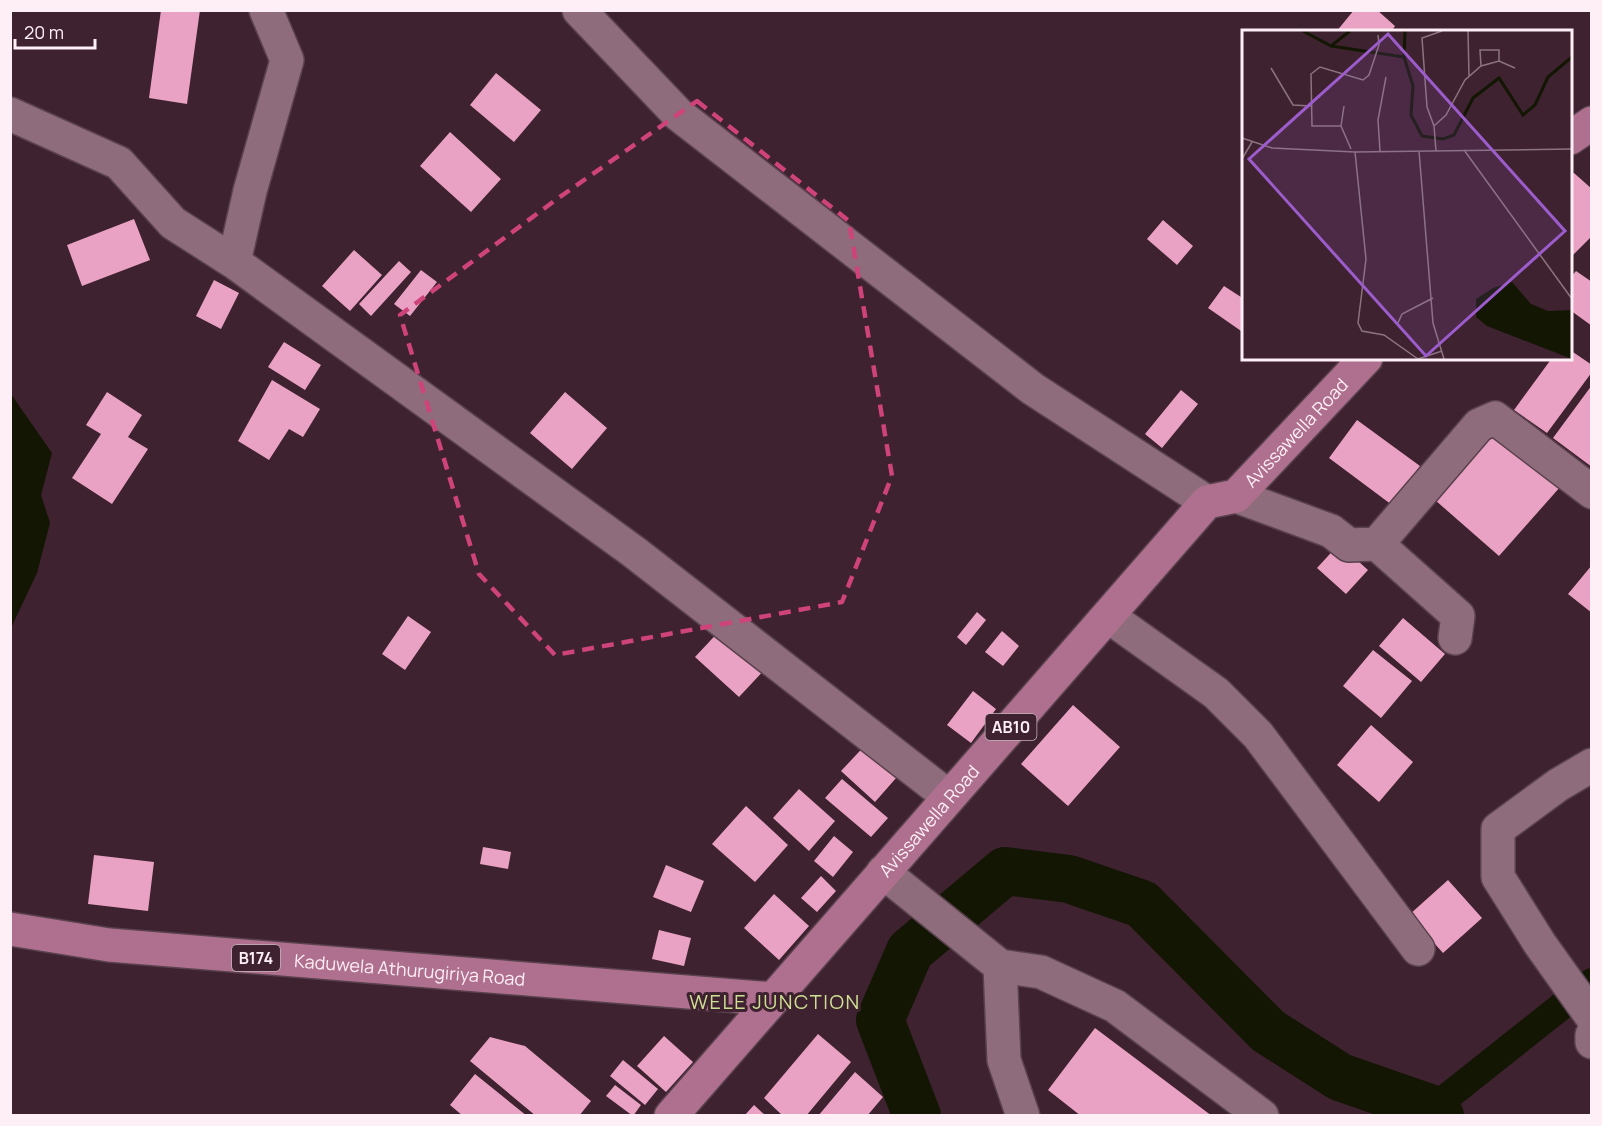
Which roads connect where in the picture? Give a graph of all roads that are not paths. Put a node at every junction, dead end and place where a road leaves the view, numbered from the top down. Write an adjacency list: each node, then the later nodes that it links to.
1 (266, 10): 6 (street)
2 (579, 10): 9 (street)
3 (10, 114): 6 (street)
4 (1592, 123): 5 (main road)
5 (1572, 137)
6 (234, 262): 14 (street)
7 (1364, 360): 9 (main road, Avissawella Road / AB10)
8 (1591, 490): 10 (street)
9 (1222, 499): 10 (street); 11 (main road, Avissawella Road / AB10)
10 (1377, 544): 12 (street)
11 (1108, 616): 14 (main road, Avissawella Road / AB10); 17 (street)
12 (1455, 638)
13 (1592, 765): 20 (street)
14 (949, 797): 15 (main road, Avissawella Road / AB10)
15 (883, 872): 18 (street); 19 (main road, Avissawella Road / AB10)
16 (10, 929): 19 (main road, Kaduwela Athurugiriya Road / B174)
17 (1418, 949)
18 (992, 959): 24 (street); 25 (street)
19 (773, 999): 23 (main road, Avissawella Road / AB10)
20 (1591, 1017)
21 (1592, 1035): 22 (street)
22 (1592, 1042)
23 (671, 1116)
24 (1023, 1116)
25 (1262, 1116)

